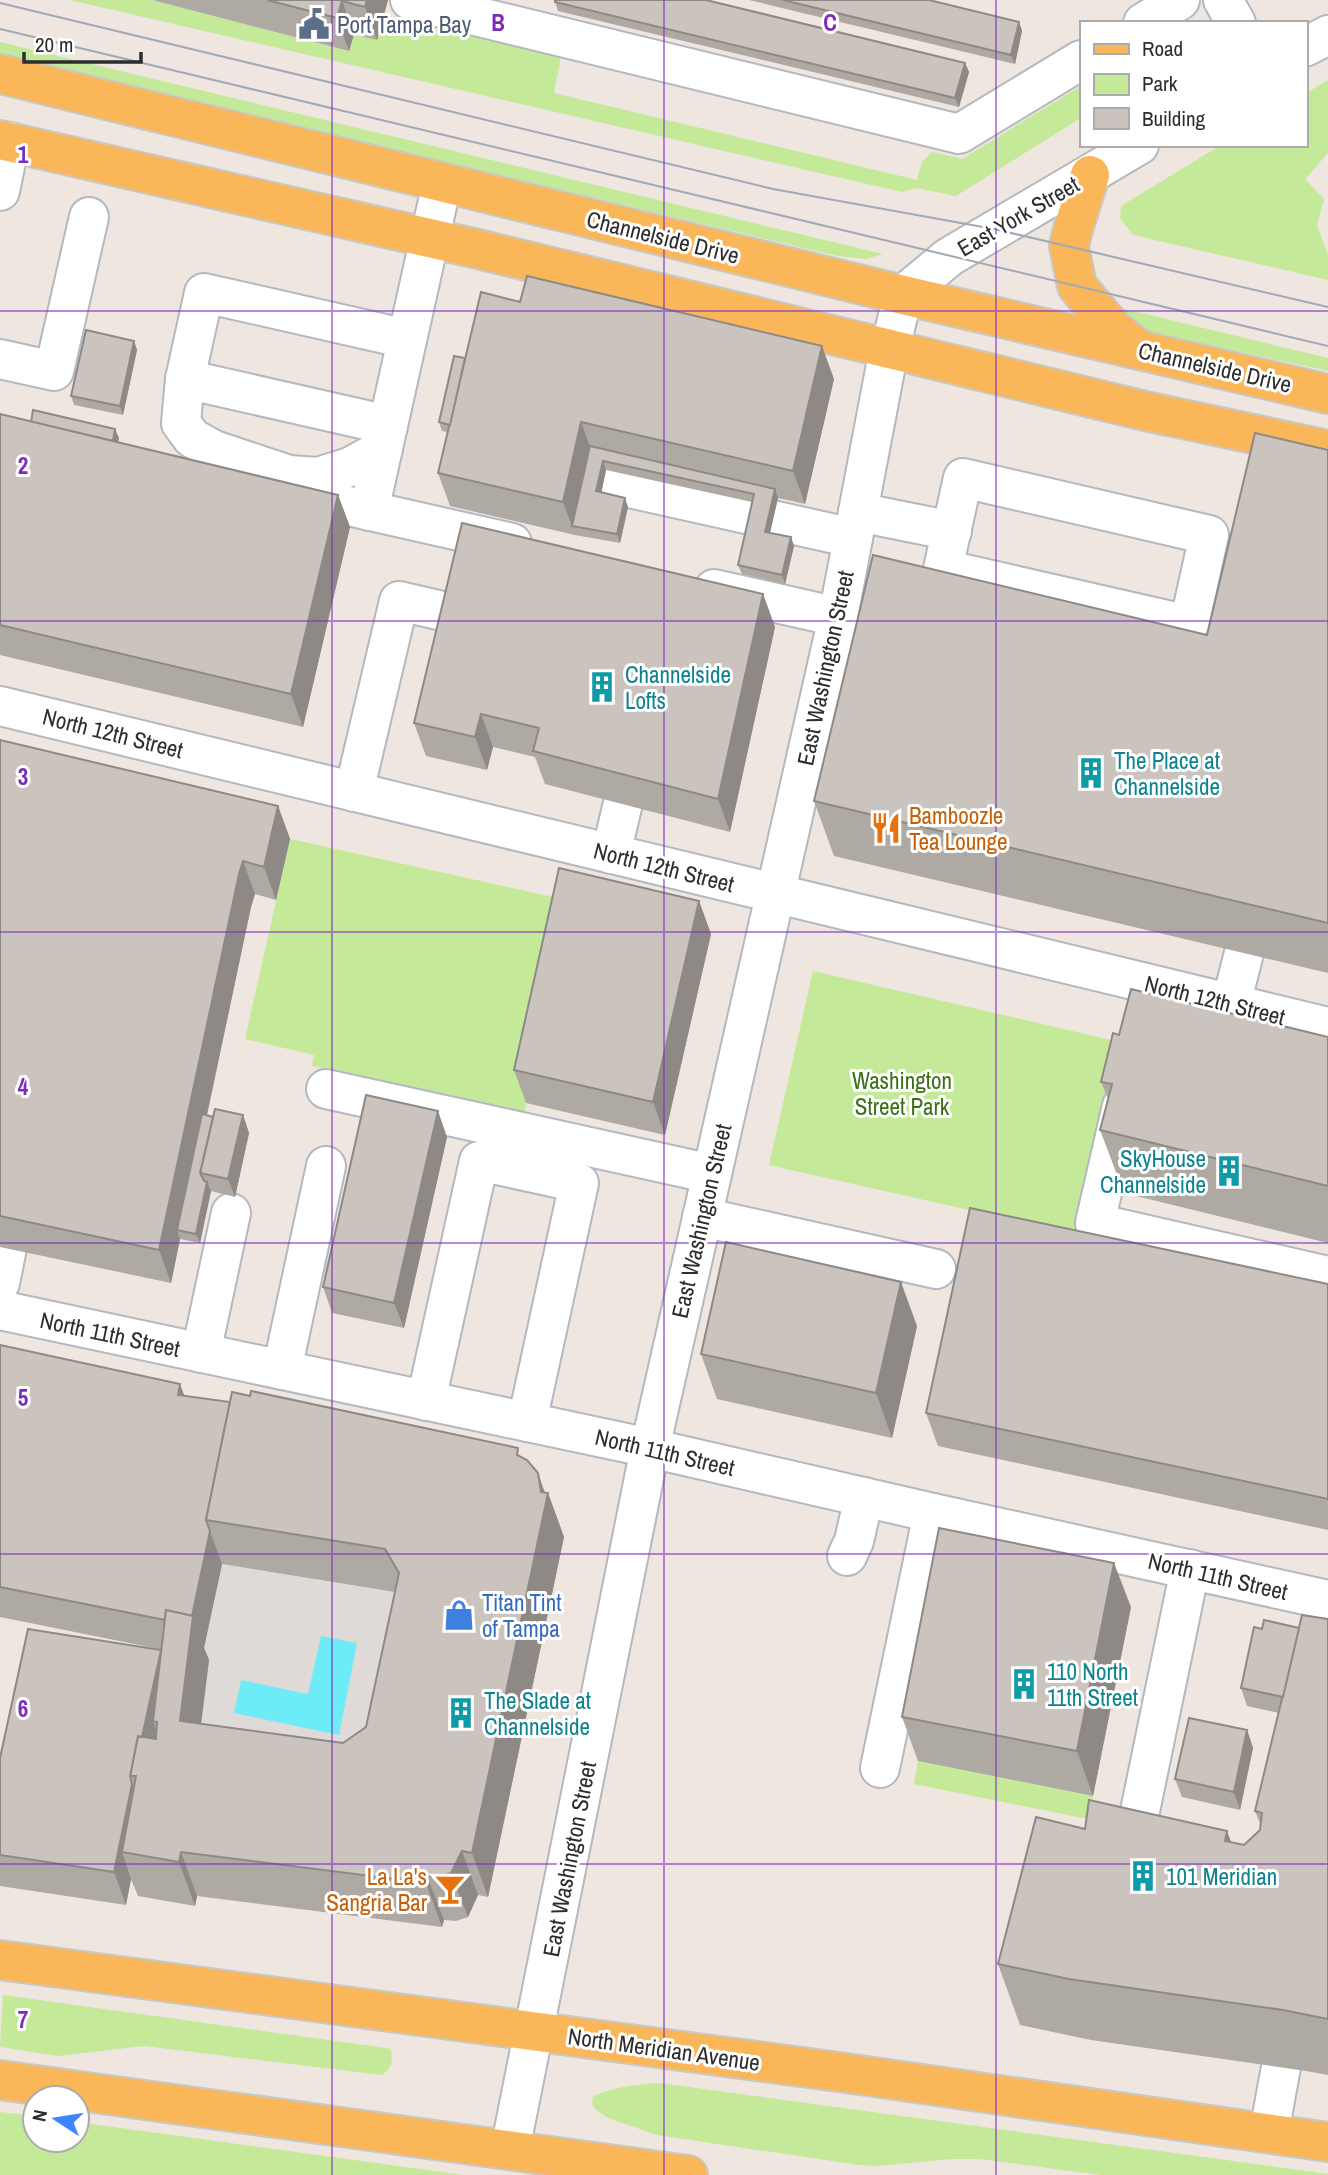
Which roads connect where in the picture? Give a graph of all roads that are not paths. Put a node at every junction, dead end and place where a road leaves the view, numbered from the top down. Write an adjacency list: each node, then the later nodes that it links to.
1 (410, 0): 8 (street)
2 (1180, 0): 4 (street)
3 (1223, 0): 5 (street)
4 (1146, 21)
5 (1235, 21)
6 (1328, 35): 7 (street)
7 (1307, 46)
8 (1080, 61)
9 (0, 74): 13 (main road, Channelside Drive)
10 (5, 141): 14 (street); 16 (main road)
11 (1136, 147): 12 (street, East York Street)
12 (1090, 175): 17 (street, East York Street); 20 (main road)
13 (442, 183): 16 (street); 17 (main road, Channelside Drive)
14 (0, 191)
15 (89, 217): 21 (street)
16 (430, 238): 18 (street); 19 (main road)
17 (903, 295): 19 (street, East Washington Street); 20 (main road, Channelside Drive)
18 (407, 339): 22 (street); 24 (street)
19 (891, 349): 25 (main road); 29 (street, East Washington Street)
20 (1139, 349): 23 (main road, Channelside Drive)
21 (0, 359)
22 (185, 379): 24 (street); 24 (street)
23 (1328, 394)
24 (385, 437): 28 (street)
25 (1328, 450)
26 (174, 466): 28 (street)
27 (598, 481): 29 (street)
28 (369, 510): 31 (street)
29 (855, 525): 30 (street); 34 (street, East Washington Street)
30 (951, 531): 30 (street)
31 (542, 550)
32 (674, 580): 34 (street)
33 (460, 615): 36 (street)
34 (838, 617): 39 (street, East Washington Street)
35 (0, 706): 36 (street, North 12th Street)
36 (354, 792): 38 (street, North 12th Street)
37 (623, 803): 38 (street)
38 (611, 853): 39 (street, North 12th Street)
39 (775, 894): 41 (street, North 12th Street); 46 (street, East Washington Street)
40 (1244, 953): 41 (street)
41 (1231, 1004): 42 (street, North 12th Street)
42 (1328, 1027)
43 (1130, 1068): 50 (street)
44 (326, 1089): 46 (street)
45 (326, 1166): 53 (street)
46 (712, 1174): 48 (street, East Washington Street)
47 (231, 1213): 52 (street)
48 (702, 1217): 49 (street); 56 (street, East Washington Street)
49 (936, 1269)
50 (1328, 1276)
51 (0, 1310): 52 (street, North 11th Street)
52 (201, 1353): 53 (street, North 11th Street)
53 (282, 1370): 54 (street, North 11th Street)
54 (426, 1401): 55 (street, North 11th Street); 55 (street)
55 (527, 1422): 56 (street, North 11th Street)
56 (650, 1448): 57 (street, North 11th Street); 65 (street, East Washington Street)
57 (864, 1497): 58 (street, North 11th Street); 59 (street)
58 (933, 1513): 60 (street, North 11th Street); 62 (street)
59 (847, 1556)
60 (1190, 1569): 61 (street, North 11th Street); 63 (street)
61 (1328, 1600)
62 (880, 1768)
63 (1139, 1816)
64 (0, 1960): 65 (main road, North Meridian Avenue)
65 (534, 2031): 68 (main road, North Meridian Avenue); 70 (street, East Washington Street)
66 (1281, 2067): 68 (street)
67 (0, 2080): 70 (main road)
68 (1269, 2133): 69 (main road, North Meridian Avenue)
69 (1328, 2142)
70 (510, 2150): 71 (main road)
71 (688, 2175)

